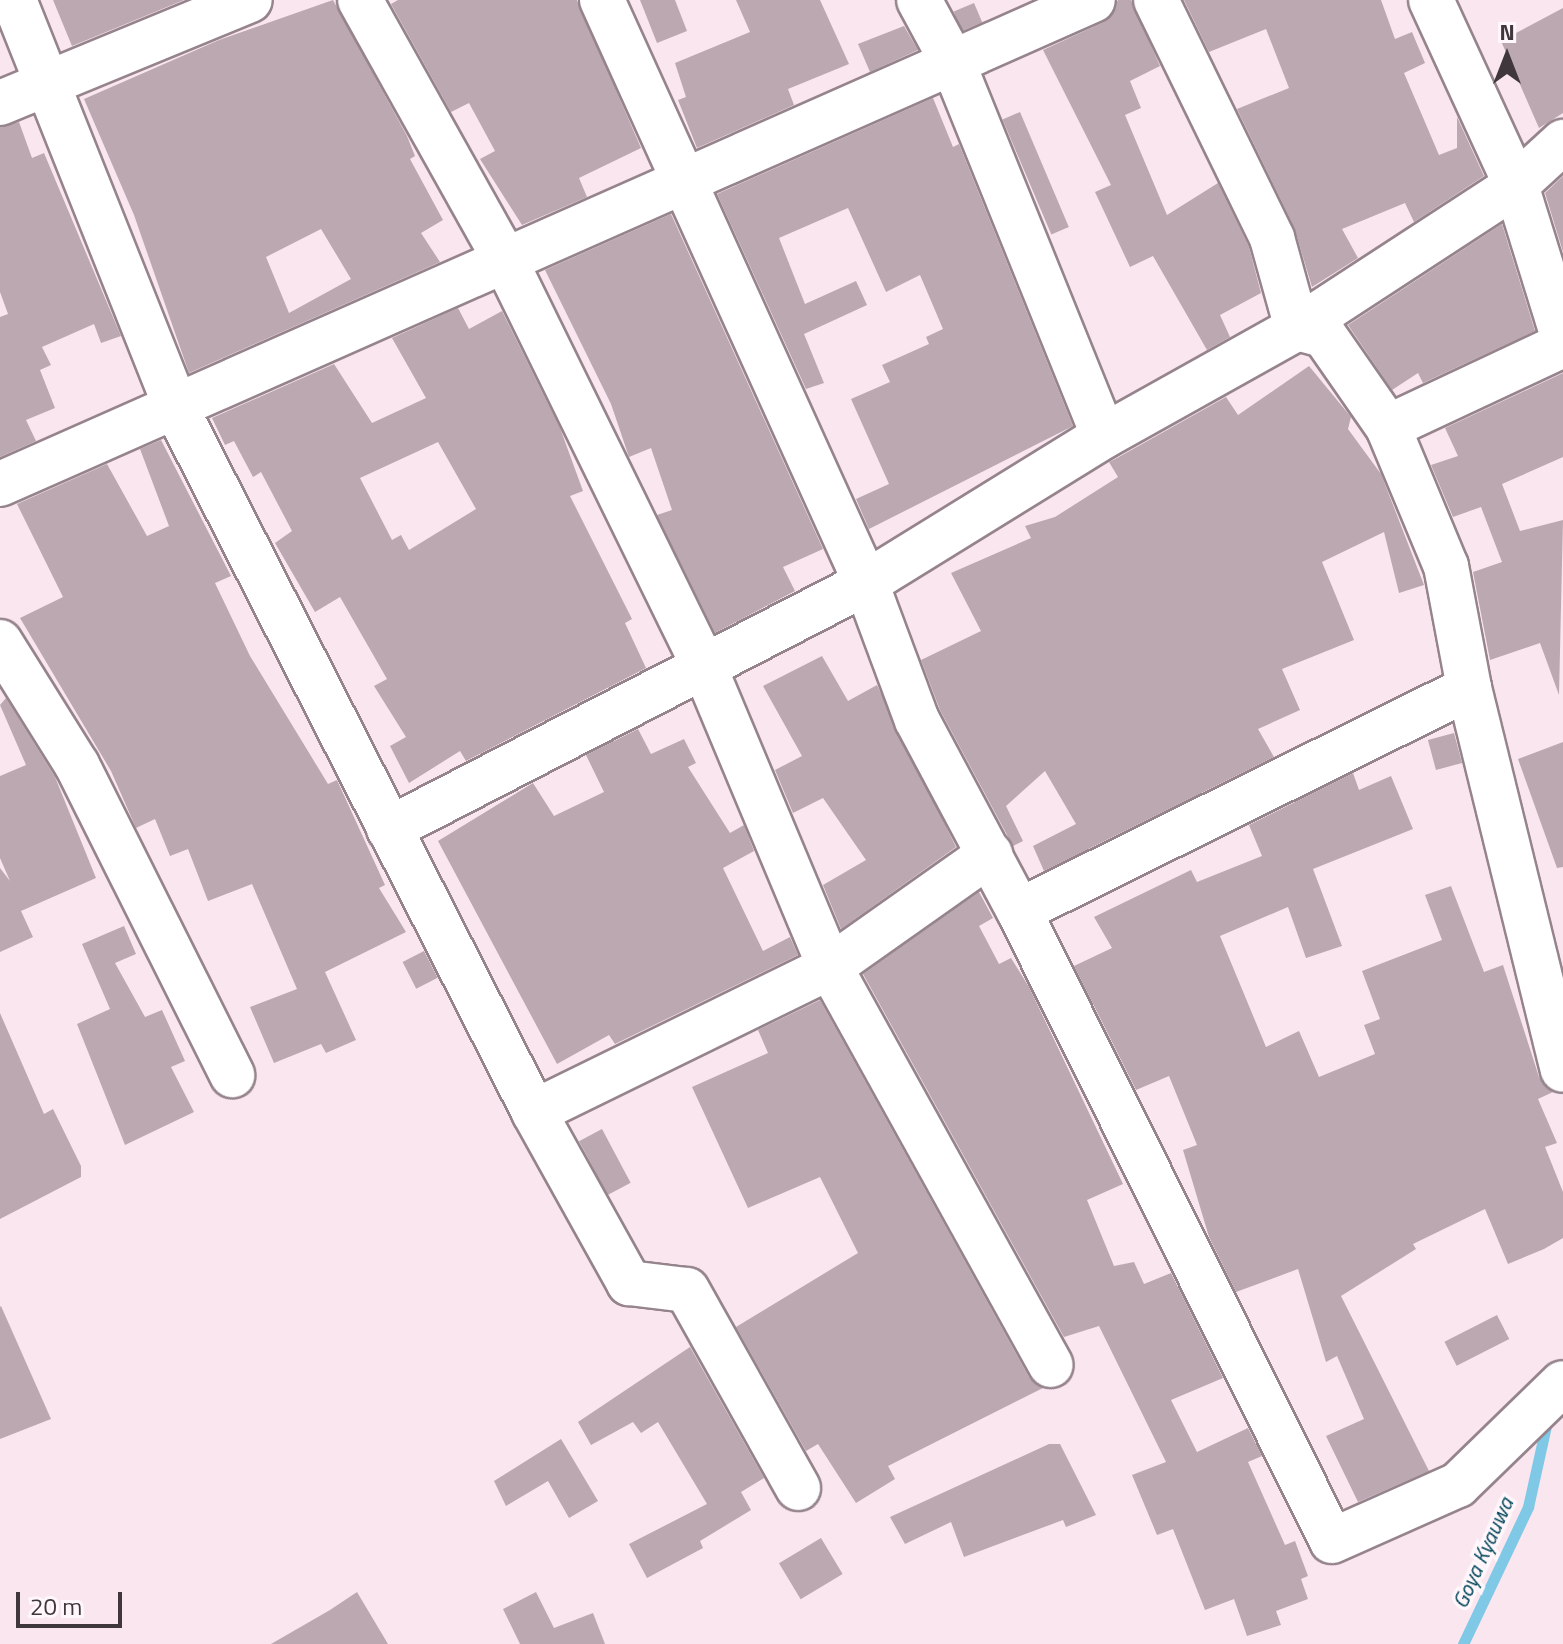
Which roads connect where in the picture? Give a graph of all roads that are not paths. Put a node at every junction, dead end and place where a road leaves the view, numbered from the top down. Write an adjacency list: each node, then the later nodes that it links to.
1 (14, 0): 10 (street)
2 (250, 0): 10 (street)
3 (360, 0): 15 (street)
4 (602, 0): 13 (street)
5 (919, 0): 9 (street)
6 (1093, 0): 9 (street)
7 (1156, 0): 16 (street)
8 (1431, 0): 14 (street)
9 (953, 63): 13 (street); 21 (street)
10 (46, 88): 11 (street); 19 (street)
11 (0, 103)
12 (1563, 142): 14 (street)
13 (681, 180): 15 (street); 23 (street)
14 (1516, 185): 16 (street); 17 (street)
15 (504, 258): 19 (street); 25 (street)
16 (1297, 328): 20 (street); 21 (street)
17 (1563, 337)
18 (1563, 345): 20 (street)
19 (177, 410): 22 (street); 27 (street)
20 (1388, 427): 26 (street)
21 (1104, 436): 23 (street)
22 (0, 484)
23 (866, 583): 25 (street); 28 (street)
24 (0, 642): 32 (street)
25 (706, 671): 27 (street); 30 (street)
26 (1469, 688): 29 (street); 31 (street)
27 (389, 829): 33 (street)
28 (990, 854): 29 (street); 30 (street)
29 (1019, 911): 35 (street)
30 (830, 967): 33 (street); 34 (street)
31 (1563, 1070)
32 (232, 1075)
33 (534, 1112): 36 (street)
34 (1051, 1365)
35 (1563, 1383)
36 (798, 1488)

